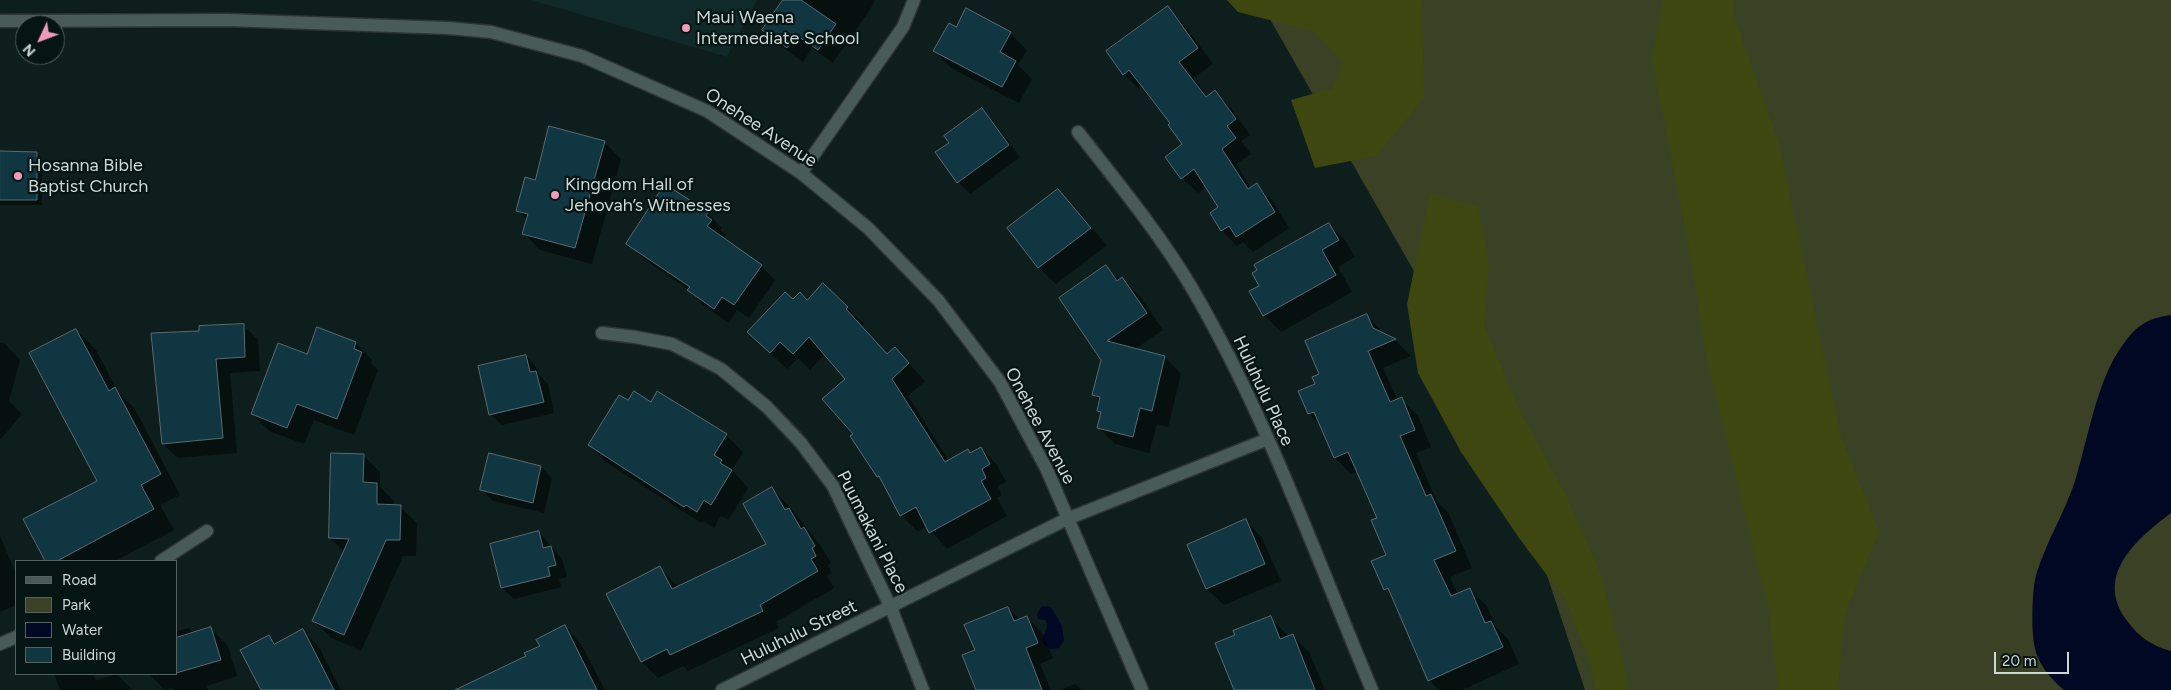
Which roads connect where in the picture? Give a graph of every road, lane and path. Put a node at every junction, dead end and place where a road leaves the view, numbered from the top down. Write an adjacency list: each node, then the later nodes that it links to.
1 (914, 0): 4 (street)
2 (0, 21): 4 (street, Onehee Avenue)
3 (1078, 132): 6 (street, Huluhulu Place)
4 (802, 173): 7 (street, Onehee Avenue)
5 (602, 333): 10 (street, Puumakani Place)
6 (1268, 439): 7 (street, Huluhulu Street); 16 (street, Huluhulu Place)
7 (1067, 519): 10 (street, Huluhulu Street); 15 (street, Onehee Avenue)
8 (206, 531): 9 (street)
9 (162, 560)
10 (891, 608): 13 (street, Huluhulu Street); 14 (street, Puumakani Place)
11 (15, 637): 12 (street)
12 (0, 644)
13 (722, 690)
14 (923, 690)
15 (1142, 690)
16 (1372, 690)

